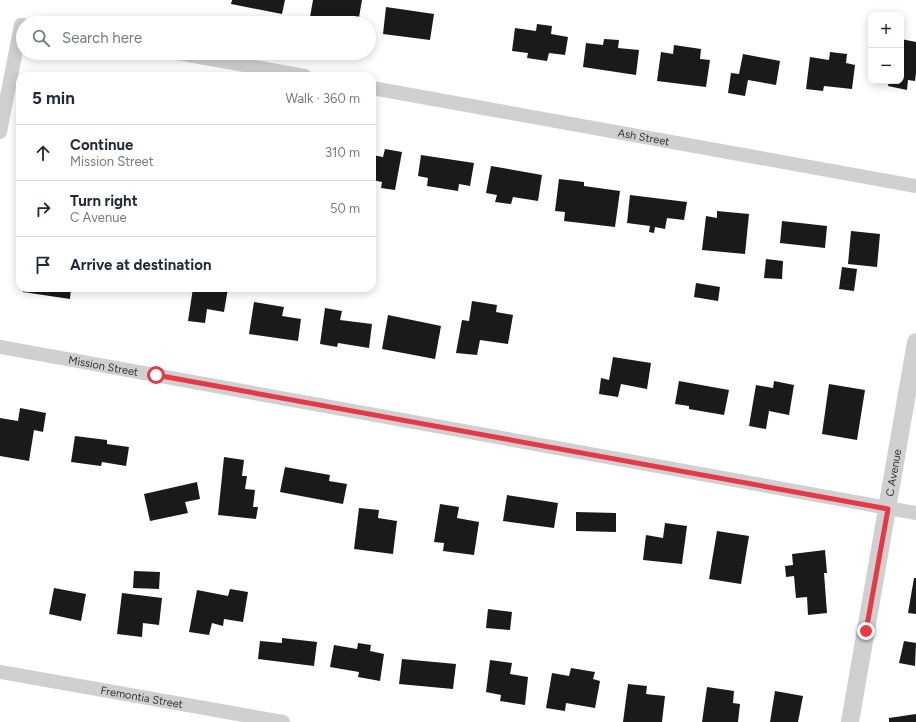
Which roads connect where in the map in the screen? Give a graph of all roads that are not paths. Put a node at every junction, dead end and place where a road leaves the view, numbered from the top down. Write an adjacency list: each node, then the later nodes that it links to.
1 (16, 54): 5 (street)
2 (216, 60): 3 (street)
3 (283, 72)
4 (376, 89): 6 (street, Ash Street)
5 (0, 132)
6 (916, 186)
7 (916, 342): 9 (street, C Avenue)
8 (0, 347): 9 (street, Mission Street)
9 (888, 509): 10 (street, Mission Street); 13 (street, C Avenue)
10 (916, 513)
11 (0, 672): 12 (street, Fremontia Street)
12 (284, 722)
13 (850, 722)

